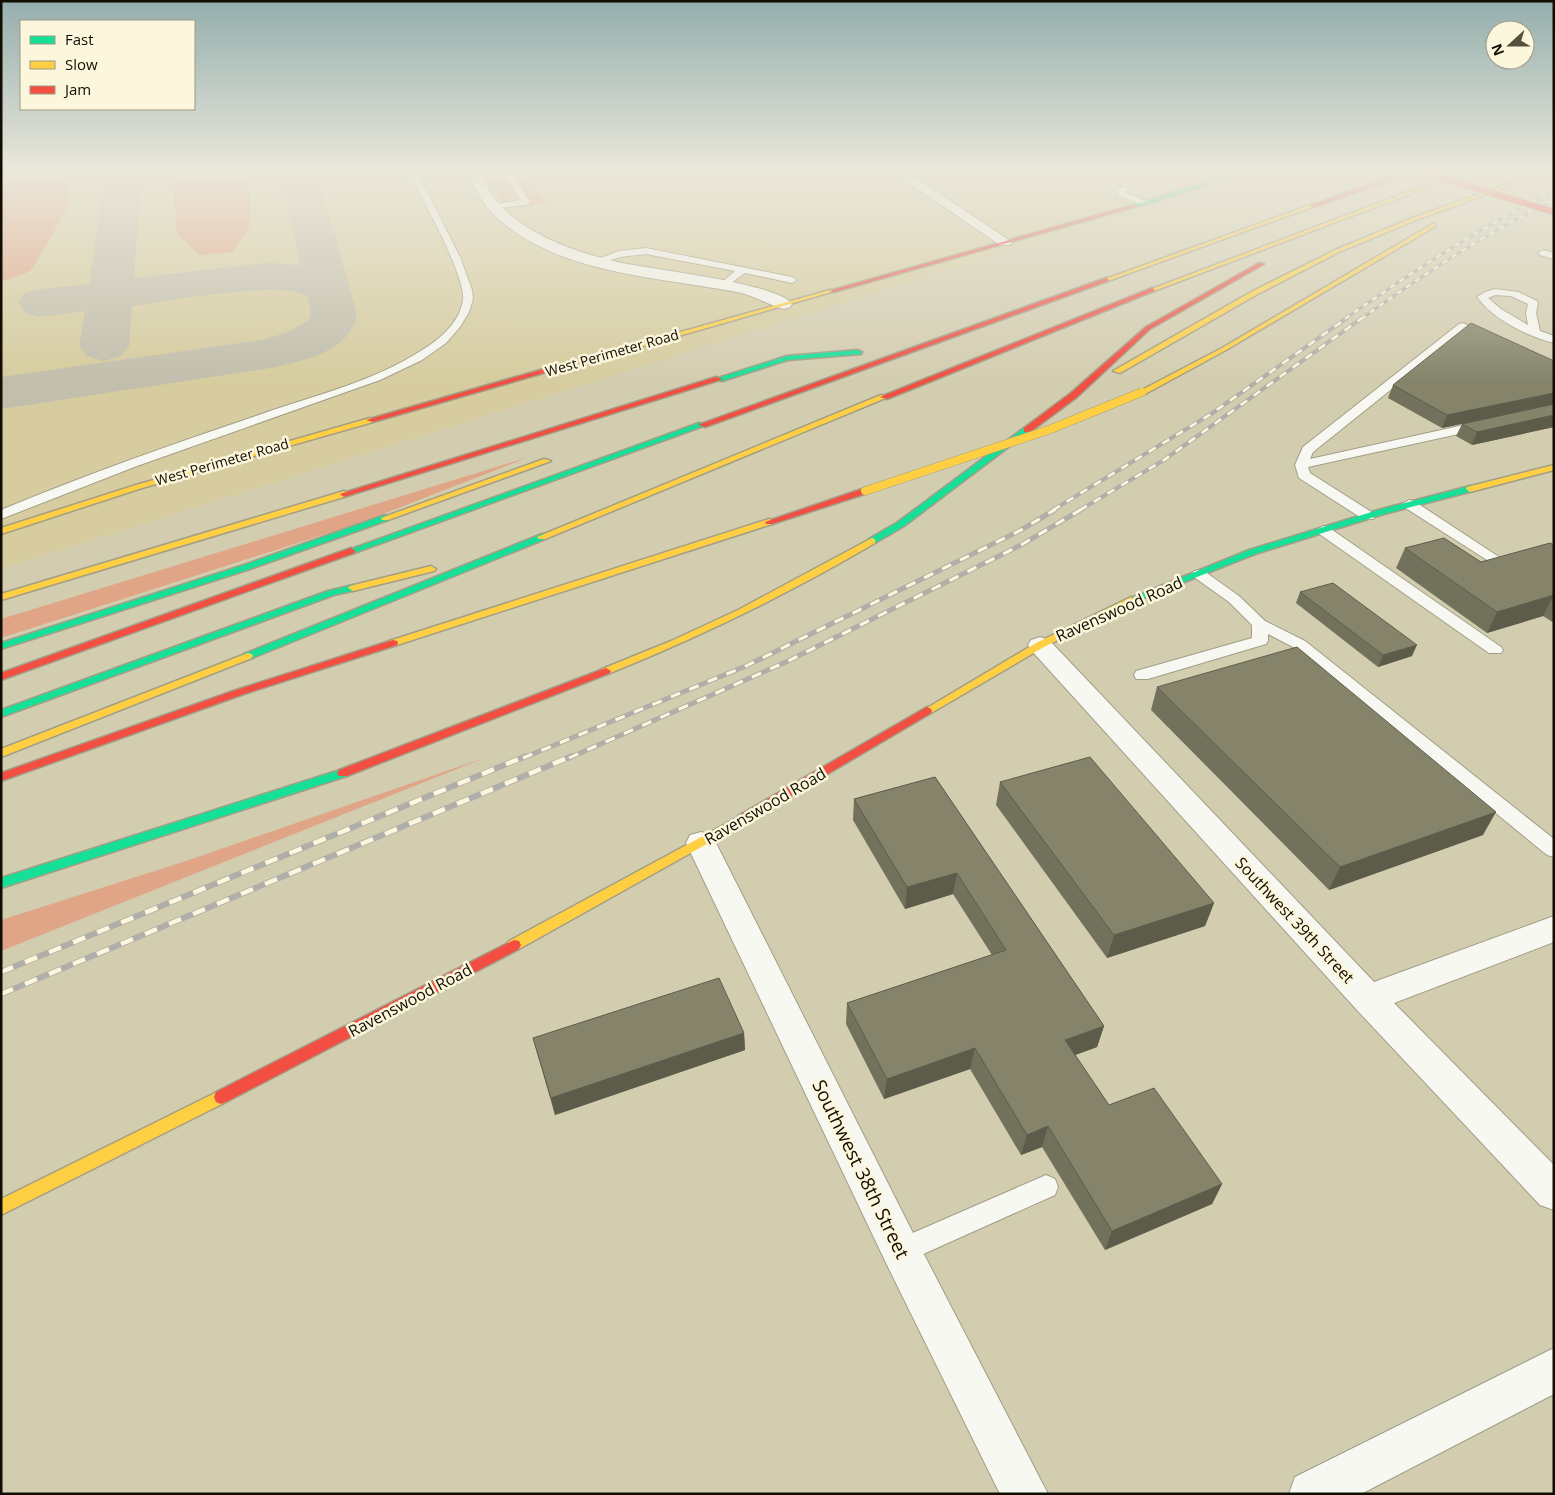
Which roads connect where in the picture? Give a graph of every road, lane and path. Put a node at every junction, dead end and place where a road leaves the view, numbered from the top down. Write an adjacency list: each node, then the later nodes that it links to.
1 (448, 242): 29 (lane)
2 (546, 242): 14 (street)
3 (1005, 242): 18 (main road, West Perimeter Road)
4 (1211, 242): 37 (main road)
5 (1260, 242): 34 (main road)
6 (1278, 242): 47 (main road)
7 (1306, 242): 10 (main road)
8 (1358, 242): 23 (main road)
9 (1405, 242): 48 (main road, bridge)
10 (1290, 250)
11 (1543, 253): 12 (lane)
12 (1554, 256)
13 (1274, 258): 23 (main road)
14 (598, 261): 15 (lane); 17 (street)
15 (744, 270): 16 (lane); 17 (lane)
16 (792, 280)
17 (724, 285): 18 (street)
18 (784, 304): 32 (main road, West Perimeter Road)
19 (1535, 332): 19 (lane); 20 (lane)
20 (1554, 340)
21 (1496, 342): 26 (lane)
22 (811, 368): 36 (main road)
23 (1074, 394): 51 (main road)
24 (1496, 422): 26 (lane)
25 (558, 458): 41 (main road)
26 (1302, 465): 30 (lane)
27 (1554, 467): 28 (main road, Ravenswood Road)
28 (1409, 504): 30 (main road, Ravenswood Road); 33 (lane)
29 (1, 515)
30 (1368, 516): 31 (main road, Ravenswood Road)
31 (1323, 530): 35 (main road, Ravenswood Road); 42 (lane)
32 (1, 531)
33 (1492, 557)
34 (437, 568): 39 (main road); 46 (main road)
35 (1199, 574): 38 (lane); 40 (main road, Ravenswood Road)
36 (1, 596)
37 (194, 609): 43 (main road); 45 (main road)
38 (1260, 624): 44 (lane); 50 (lane)
39 (257, 640)
40 (1040, 645): 49 (main road, Ravenswood Road); 53 (street, Southwest 39th Street)
41 (1, 646)
42 (1495, 650)
43 (1, 667)
44 (1142, 675)
45 (1, 677)
46 (1, 714)
47 (1, 753)
48 (1, 776)
49 (701, 843): 56 (main road, Ravenswood Road); 57 (street, Southwest 38th Street)
50 (1554, 850)
51 (1, 883)
52 (1554, 929): 53 (street)
53 (1368, 1000): 55 (street, Southwest 39th Street)
54 (1046, 1187): 57 (lane)
55 (1554, 1192)
56 (1, 1207)
57 (901, 1251): 59 (street, Southwest 38th Street)
58 (1554, 1370): 60 (street)
59 (1025, 1494)
60 (1312, 1494)

